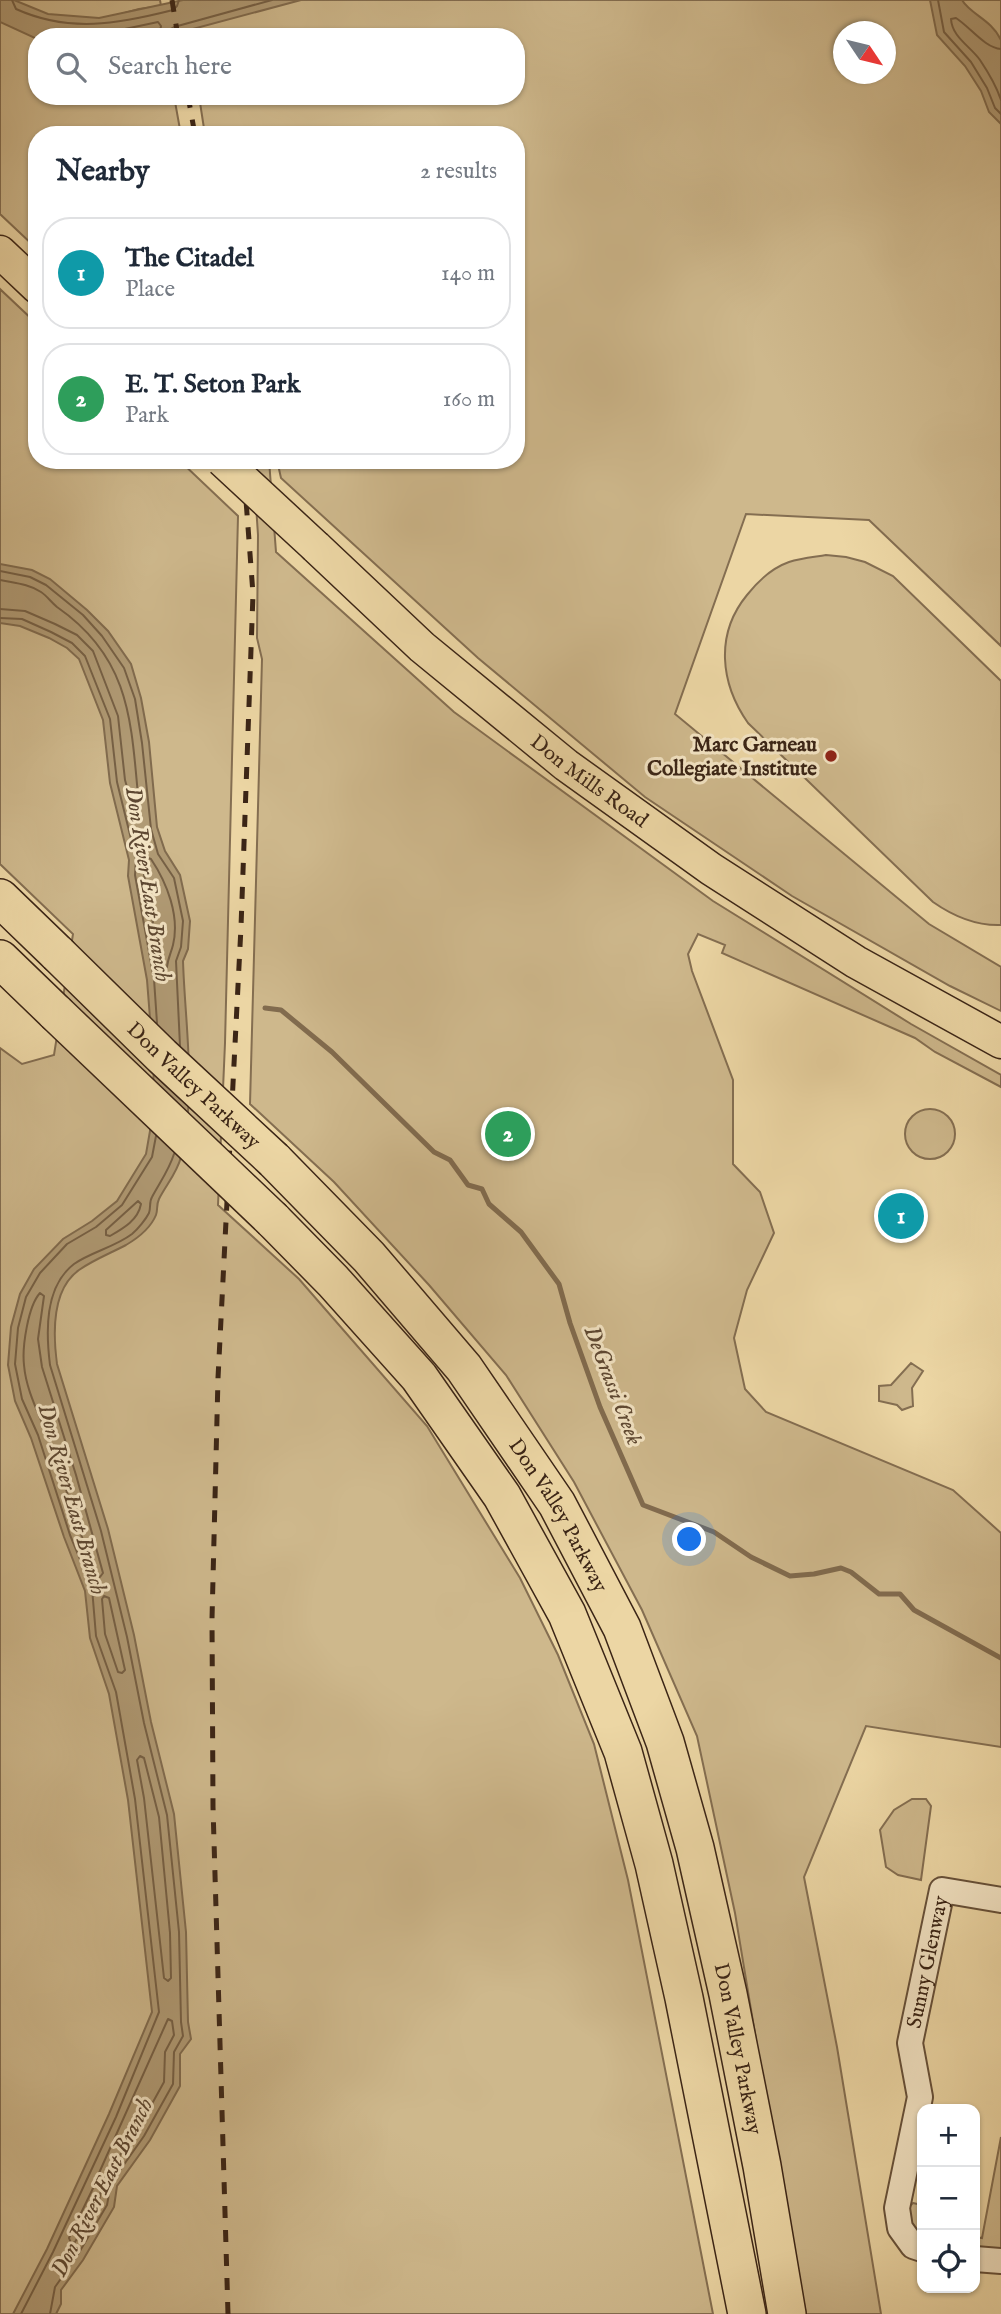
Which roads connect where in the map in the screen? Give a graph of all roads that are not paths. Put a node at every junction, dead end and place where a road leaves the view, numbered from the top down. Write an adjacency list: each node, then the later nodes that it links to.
1 (0, 252): 2 (main road)
2 (28, 278)
3 (232, 469): 6 (main road, Don Mills Road, bridge)
4 (0, 898): 12 (highway, Don Valley Parkway, bridge)
5 (0, 959): 11 (highway, Don Valley Parkway, bridge)
6 (1001, 1042)
7 (1001, 1900): 8 (street, Sunny Glenway)
8 (917, 2247)
9 (980, 2259): 10 (street)
10 (1001, 2261)
11 (747, 2314)
12 (787, 2314)

